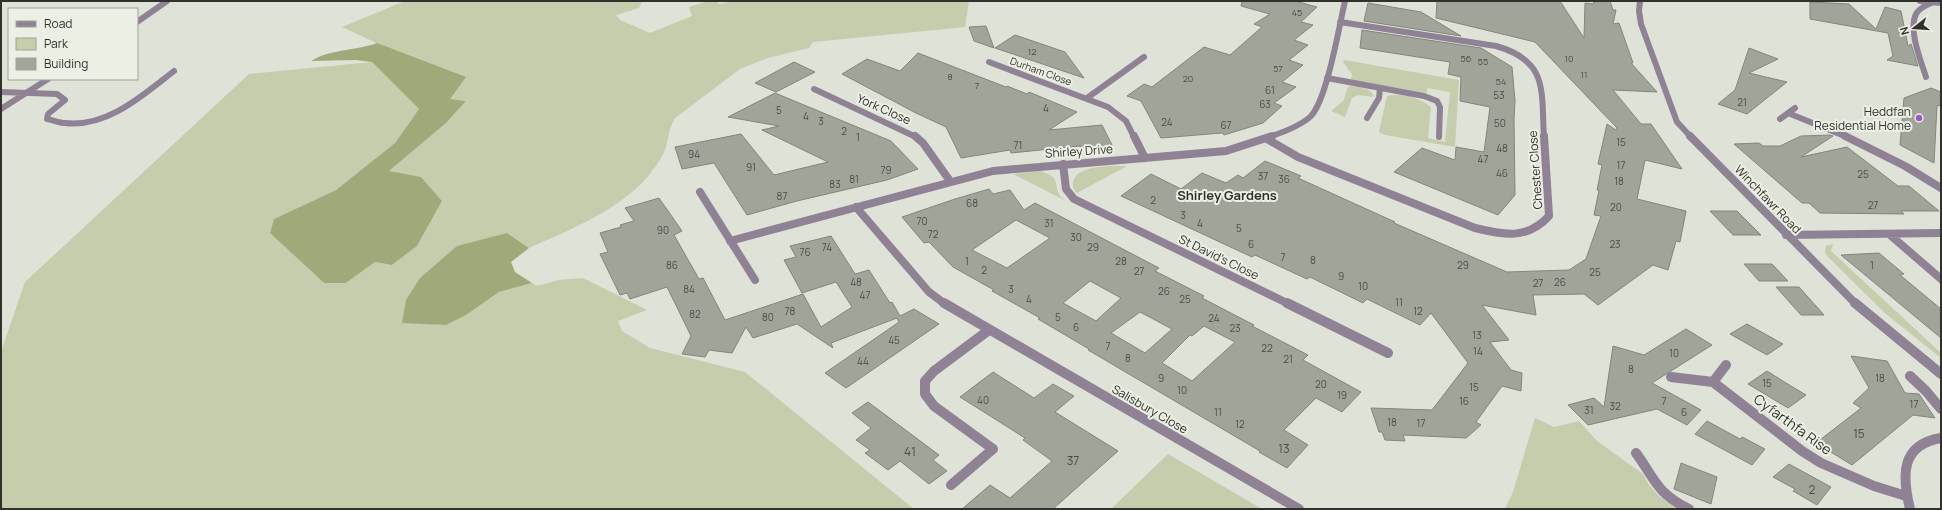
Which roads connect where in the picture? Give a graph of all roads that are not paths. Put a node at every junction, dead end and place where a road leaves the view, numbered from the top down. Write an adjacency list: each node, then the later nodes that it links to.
1 (168, 1): 7 (street)
2 (1345, 1): 8 (street, Shirley Drive)
3 (1640, 1): 35 (street, Winchfawr Road)
4 (1920, 1): 6 (street)
5 (1941, 2): 6 (street)
6 (1931, 4): 12 (street)
7 (138, 21)
8 (1340, 22): 13 (street, Shirley Drive); 26 (street, Chester Close)
9 (1144, 57): 19 (street)
10 (989, 62): 19 (street, Durham Close)
11 (174, 71): 18 (street)
12 (1926, 77)
13 (1326, 78): 15 (street); 26 (street, Shirley Drive)
14 (46, 80): 18 (street)
15 (1380, 88): 23 (street); 25 (street)
16 (814, 89): 29 (street, York Close)
17 (1, 92): 18 (street)
18 (28, 92): 21 (street)
19 (1086, 98): 27 (street, Durham Close)
20 (1795, 108): 22 (street)
21 (1, 109)
22 (1788, 113): 24 (street); 30 (street)
23 (1367, 118)
24 (1780, 120)
25 (1439, 137)
26 (1267, 139): 27 (street, Shirley Drive)
27 (1145, 158): 28 (street, Shirley Drive)
28 (1063, 164): 29 (street, Shirley Drive); 40 (street, St David's Close)
29 (950, 181): 32 (street, Shirley Drive)
30 (1941, 188)
31 (700, 192): 36 (street)
32 (856, 206): 36 (street, Shirley Drive); 39 (street, Salisbury Close)
33 (1941, 233): 34 (street)
34 (1889, 234): 35 (street); 37 (street)
35 (1786, 235): 42 (street, Winchfawr Road)
36 (730, 240): 38 (street)
37 (1941, 279)
38 (755, 280)
39 (989, 330): 49 (street); 51 (street, Salisbury Close)
40 (1388, 353)
41 (1726, 365): 45 (street)
42 (1941, 374)
43 (1910, 376): 46 (street)
44 (1671, 377): 45 (street)
45 (1713, 382): 50 (street, Cyfarthfa Rise)
46 (1941, 409)
47 (1941, 438): 50 (street)
48 (1636, 453): 52 (street)
49 (951, 485)
50 (1906, 496): 53 (street)
51 (1299, 509)
52 (1689, 509)
53 (1910, 509)

